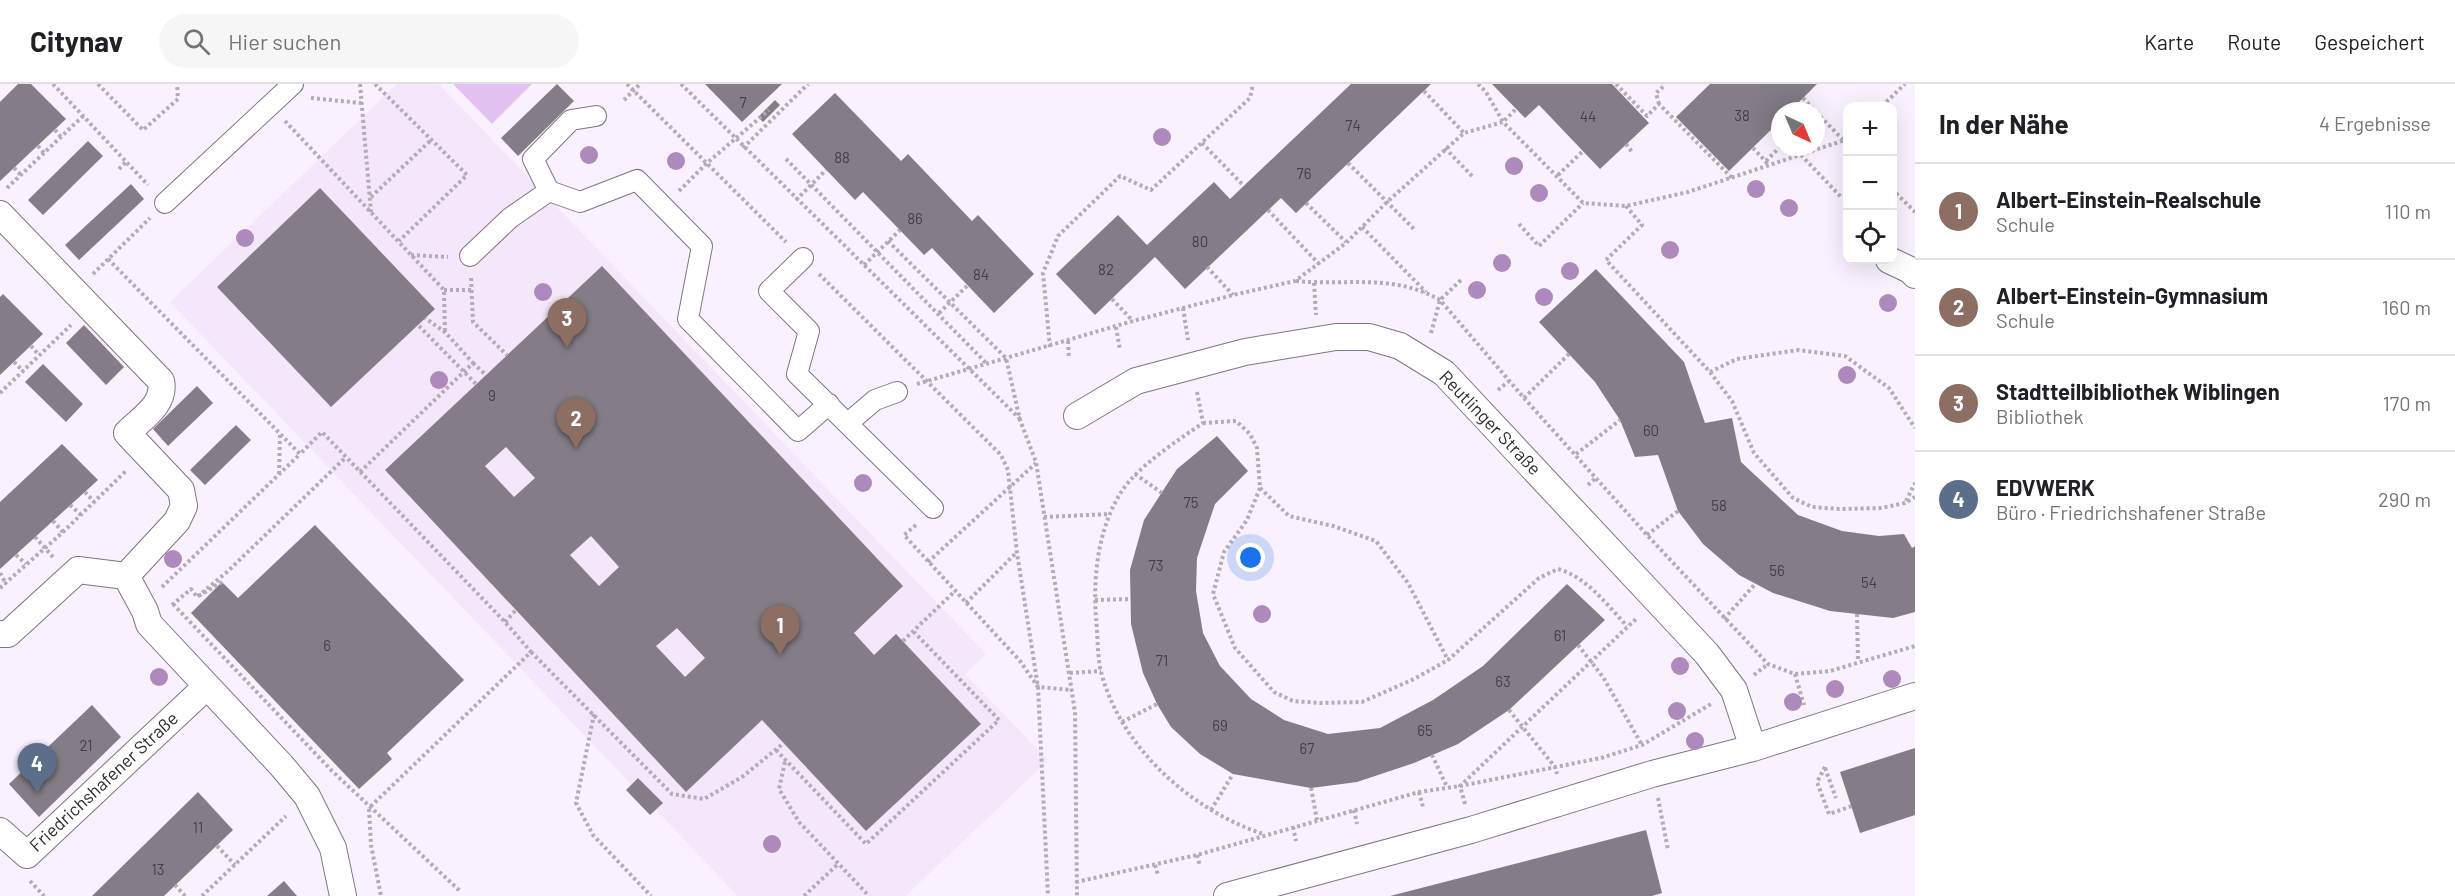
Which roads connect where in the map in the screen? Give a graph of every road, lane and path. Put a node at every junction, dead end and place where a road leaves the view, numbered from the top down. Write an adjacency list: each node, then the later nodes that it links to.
1 (53, 84): 24 (path)
2 (99, 84): 3 (path)
3 (177, 84)
4 (360, 84): 20 (path)
5 (375, 84): 32 (path)
6 (639, 84): 17 (path)
7 (681, 84): 33 (path)
8 (808, 84): 38 (path)
9 (1253, 84): 34 (path)
10 (1478, 84): 27 (path)
11 (1616, 84): 21 (path)
12 (1662, 84): 21 (path)
13 (1905, 84): 19 (path)
14 (1424, 91): 29 (path)
15 (282, 95): 20 (path); 67 (street); 76 (path)
16 (1803, 98): 18 (path)
17 (624, 100)
18 (1806, 102)
19 (1886, 102)
20 (361, 103): 64 (path)
21 (1659, 104): 58 (path)
22 (1516, 109): 27 (path)
23 (769, 110): 33 (path)
24 (83, 116): 30 (path); 49 (path)
25 (596, 116): 61 (street)
26 (1825, 121): 31 (path)
27 (1503, 122): 29 (path); 56 (path)
28 (54, 129): 30 (path)
29 (1464, 133): 39 (path)
30 (61, 137): 44 (path)
31 (1843, 138)
32 (431, 140): 64 (path); 81 (path)
33 (735, 140): 38 (path); 72 (path)
34 (1202, 143): 60 (path); 117 (path)
35 (1843, 143): 41 (path)
36 (1626, 144): 43 (path)
37 (38, 146): 44 (path)
38 (743, 148): 66 (path)
39 (1445, 148): 57 (path); 69 (path)
40 (1753, 148): 51 (path)
41 (1825, 148)
42 (1583, 151): 56 (path)
43 (1632, 152)
44 (44, 153): 55 (path)
45 (1773, 156): 51 (path)
46 (1797, 156): 51 (path)
47 (1802, 156): 65 (path)
48 (786, 159): 59 (path)
49 (126, 162): 53 (path); 67 (path)
50 (1348, 163): 69 (path)
51 (1767, 163): 58 (path)
52 (14, 168): 55 (path)
53 (119, 169)
54 (826, 170): 59 (path)
55 (21, 175): 63 (path)
56 (1558, 175): 70 (path)
57 (1472, 176)
58 (1732, 178): 71 (path)
59 (811, 184): 66 (path); 84 (path)
60 (1244, 186)
61 (549, 191): 72 (street); 86 (street)
62 (1897, 193): 74 (path)
63 (0, 195)
64 (370, 197): 76 (path)
65 (1842, 198)
66 (796, 200): 92 (path)
67 (165, 203): 89 (path)
68 (1306, 203): 83 (path)
69 (1386, 203): 78 (path); 80 (path)
70 (1583, 203): 71 (path); 77 (path)
71 (1626, 206): 131 (path)
72 (664, 207): 142 (street)
73 (1268, 210): 90 (path)
74 (1915, 212)
75 (0, 213): 104 (street)
76 (371, 213): 81 (path)
77 (1519, 224)
78 (1362, 227): 83 (path); 101 (path)
79 (900, 230): 82 (path)
80 (1416, 231)
81 (399, 241): 85 (path)
82 (888, 241): 84 (path); 106 (path)
83 (1346, 243): 90 (path)
84 (877, 252): 92 (path); 108 (path)
85 (411, 255): 87 (path); 100 (path)
86 (470, 256): 99 (path)
87 (442, 257)
88 (803, 258): 142 (street)
89 (108, 259): 104 (path); 149 (path)
90 (1319, 264): 96 (path)
91 (1896, 264): 94 (street)
92 (864, 265): 129 (path)
93 (1207, 267): 102 (path)
94 (1915, 275)
95 (1462, 279): 105 (path)
96 (1295, 281): 97 (path); 102 (path)
97 (1314, 283): 101 (path); 109 (path)
98 (967, 286): 106 (path)
99 (472, 290): 100 (path); 121 (path)
100 (444, 291): 114 (path)
101 (1426, 292): 105 (path)
102 (1233, 295): 107 (path)
103 (1112, 299): 111 (path)
104 (83, 300): 120 (path); 150 (street)
105 (1440, 300): 123 (path); 134 (path)
106 (950, 302): 108 (path); 122 (path)
107 (1183, 308): 111 (path); 128 (path)
108 (939, 313): 127 (path)
109 (1316, 315)
110 (425, 318): 114 (path)
111 (1133, 321): 113 (path)
112 (419, 326): 136 (path, bridge)
113 (1116, 327): 115 (path); 118 (path)
114 (445, 332): 126 (path)
115 (1068, 341): 117 (path); 124 (path)
116 (31, 346): 120 (path)
117 (1050, 347): 122 (path)
118 (1120, 350)
119 (1569, 354): 141 (path)
120 (39, 355): 130 (path)
121 (507, 355)
122 (1006, 358): 127 (path); 144 (path)
123 (1423, 358): 128 (street, Reutlinger Straße); 194 (street, Reutlinger Straße)
124 (1069, 359)
125 (14, 362): 130 (path)
126 (473, 363): 132 (path); 155 (path)
127 (987, 364): 129 (path)
128 (1192, 365): 143 (street, Reutlinger Straße); 147 (path)
129 (970, 368): 133 (path); 144 (path)
130 (22, 371): 137 (path)
131 (1710, 372): 148 (path); 166 (path)
132 (486, 375)
133 (926, 381)
134 (1509, 381): 138 (path); 141 (path)
135 (0, 384): 137 (path)
136 (477, 384)
137 (4, 388): 140 (path)
138 (1497, 391)
139 (897, 392): 146 (street)
140 (0, 393)
141 (1524, 398): 152 (path)
142 (829, 404): 146 (street)
143 (1077, 416)
144 (1020, 420): 154 (path)
145 (1620, 420): 152 (path)
146 (848, 423): 168 (street)
147 (1203, 423): 157 (path); 161 (path)
148 (1915, 428)
149 (280, 433): 151 (path); 156 (path)
150 (145, 452): 165 (path); 183 (street)
151 (300, 454): 153 (path); 156 (path)
152 (1576, 454): 158 (path)
153 (346, 458): 155 (path); 190 (path)
154 (1036, 462): 172 (path); 180 (path)
155 (360, 472): 201 (path)
156 (279, 474): 197 (path)
157 (1135, 474): 163 (path); 170 (path)
158 (1597, 477): 160 (path); 174 (path)
159 (1915, 483): 166 (path)
160 (1588, 485)
161 (1260, 488): 209 (path); 209 (path)
162 (85, 492): 165 (path)
163 (1162, 493)
164 (1915, 497): 166 (path)
165 (94, 502): 171 (path)
166 (1905, 503)
167 (70, 505): 171 (path)
168 (933, 508): 180 (path)
169 (1678, 511): 177 (path)
170 (1110, 514): 172 (path); 193 (path)
171 (81, 515): 175 (path)
172 (1044, 517): 214 (path)
173 (53, 521): 175 (path)
174 (1638, 525): 176 (path); 177 (path)
175 (63, 532): 181 (path)
176 (1631, 532)
177 (1647, 535): 189 (path)
178 (1017, 553): 195 (path)
179 (16, 555): 181 (path)
180 (928, 562): 188 (path)
181 (26, 564): 185 (path)
182 (0, 573): 185 (path)
183 (126, 576): 197 (street); 204 (street)
184 (222, 582): 190 (path)
185 (6, 584): 187 (path)
186 (1756, 584): 200 (path)
187 (0, 588)
188 (955, 591): 195 (path); 203 (path)
189 (1698, 591): 191 (path); 200 (path)
190 (197, 597): 196 (path)
191 (1691, 597)
192 (1131, 599): 193 (path)
193 (1095, 600): 213 (path)
194 (1657, 600): 202 (path); 217 (street, Reutlinger Straße)
195 (966, 603): 216 (path)
196 (173, 604): 197 (path); 242 (path)
197 (144, 608): 215 (street)
198 (516, 610): 201 (path)
199 (1857, 614): 211 (path)
200 (1724, 619): 212 (path)
201 (506, 622): 208 (path)
202 (1627, 626): 209 (path); 210 (path)
203 (914, 632): 205 (path); 229 (path)
204 (0, 634)
205 (903, 641)
206 (1578, 645): 210 (path)
207 (1915, 646): 211 (path)
208 (531, 652): 221 (path); 242 (path)
209 (1448, 660)
210 (1592, 662): 223 (path); 225 (path)
211 (1858, 662): 212 (path)
212 (1768, 664): 217 (path)
213 (1101, 670): 214 (path); 222 (path)
214 (1070, 673): 216 (path)
215 (207, 686): 238 (street); 249 (street, Friedrichshafener Straße)
216 (1072, 690): 260 (path)
217 (1734, 690): 225 (path); 226 (street, Reutlinger Straße)
218 (1915, 696): 226 (street)
219 (1157, 704): 222 (path)
220 (1509, 710): 223 (path)
221 (594, 714): 227 (path); 267 (path)
222 (1122, 722): 243 (path)
223 (1523, 727): 230 (path); 234 (path)
224 (784, 743): 227 (path)
225 (1642, 746): 230 (path); 233 (path)
226 (1753, 748): 233 (street)
227 (776, 750): 229 (path)
228 (1432, 755): 235 (path)
229 (785, 762): 255 (path)
230 (1555, 767): 232 (path); 234 (path)
231 (1233, 774): 243 (path)
232 (1557, 774)
233 (1652, 774): 248 (street); 253 (path)
234 (1460, 786): 235 (path); 248 (path)
235 (1447, 787): 237 (path)
236 (1311, 788): 245 (path)
237 (1419, 792): 241 (path); 244 (path)
238 (307, 796): 256 (path); 265 (street)
239 (1836, 798): 240 (path)
240 (1852, 806)
241 (1423, 807)
242 (369, 808): 262 (path); 266 (path)
243 (1211, 810): 250 (path)
244 (1354, 810): 245 (path); 246 (path)
245 (1317, 820): 247 (path)
246 (1357, 824)
247 (1293, 827): 250 (path); 251 (path)
248 (1471, 830): 271 (street)
249 (0, 831)
250 (1264, 835): 254 (path)
251 (1296, 841)
252 (217, 846): 256 (path)
253 (1668, 850)
254 (1197, 855): 257 (path); 258 (path)
255 (837, 864): 268 (path); 269 (path)
256 (235, 865): 264 (path)
257 (1155, 865): 259 (path); 260 (path)
258 (1200, 866)
259 (1158, 875)
260 (1076, 882): 270 (path)
261 (175, 885): 263 (path)
262 (461, 892)
263 (185, 896)
264 (202, 896)
265 (343, 896)
266 (381, 896)
267 (651, 896)
268 (804, 896)
269 (869, 896)
270 (1077, 896)
271 (1227, 896)

